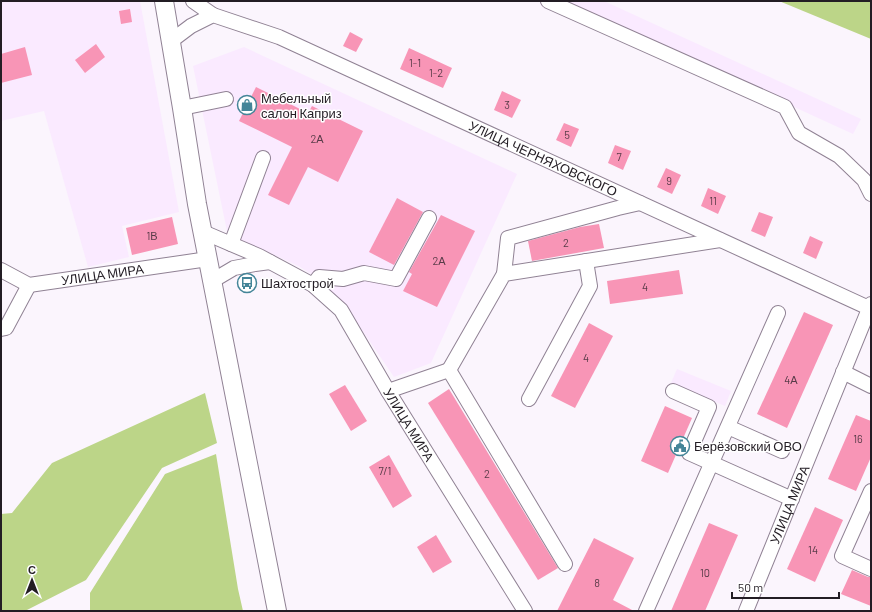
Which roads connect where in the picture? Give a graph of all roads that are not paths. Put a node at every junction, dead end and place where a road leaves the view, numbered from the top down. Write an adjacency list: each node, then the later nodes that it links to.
1 (164, 1): 5 (main road)
2 (193, 1): 4 (street, УЛИЦА ЧЕРНЯХОВСКОГО)
3 (548, 1): 9 (street)
4 (214, 15): 5 (street); 10 (street, УЛИЦА ЧЕРНЯХОВСКОГО)
5 (171, 41): 7 (main road)
6 (226, 99): 7 (street)
7 (182, 108): 12 (main road)
8 (263, 158): 14 (street)
9 (871, 194)
10 (640, 203): 13 (street, УЛИЦА ЧЕРНЯХОВСКОГО); 19 (street)
11 (429, 218): 22 (street)
12 (203, 232): 14 (street, УЛИЦА МИРА); 15 (main road)
13 (720, 240): 16 (street); 23 (street, УЛИЦА ЧЕРНЯХОВСКОГО)
14 (231, 244): 17 (street, УЛИЦА МИРА)
15 (208, 259): 20 (main road); 21 (street, УЛИЦА МИРА)
16 (586, 261): 19 (street); 31 (street)
17 (270, 262): 20 (street); 22 (street, УЛИЦА МИРА)
18 (1, 270): 21 (street)
19 (504, 274): 26 (street)
20 (212, 281): 40 (main road)
21 (30, 285): 25 (street)
22 (313, 285): 29 (street, УЛИЦА МИРА)
23 (870, 307): 27 (street, УЛИЦА МИРА)
24 (778, 313): 32 (street)
25 (1, 329)
26 (449, 370): 29 (street); 37 (street)
27 (843, 372): 28 (street); 36 (street, УЛИЦА МИРА)
28 (871, 386)
29 (388, 392): 41 (street, УЛИЦА МИРА)
30 (673, 392): 34 (street)
31 (529, 399)
32 (728, 427): 33 (street); 34 (street)
33 (782, 451)
34 (712, 463): 36 (street); 42 (street)
35 (871, 490): 38 (street)
36 (792, 499): 39 (street, УЛИЦА МИРА)
37 (565, 564)
38 (871, 569)
39 (750, 609)
40 (277, 611)
41 (525, 611)
42 (646, 611)

